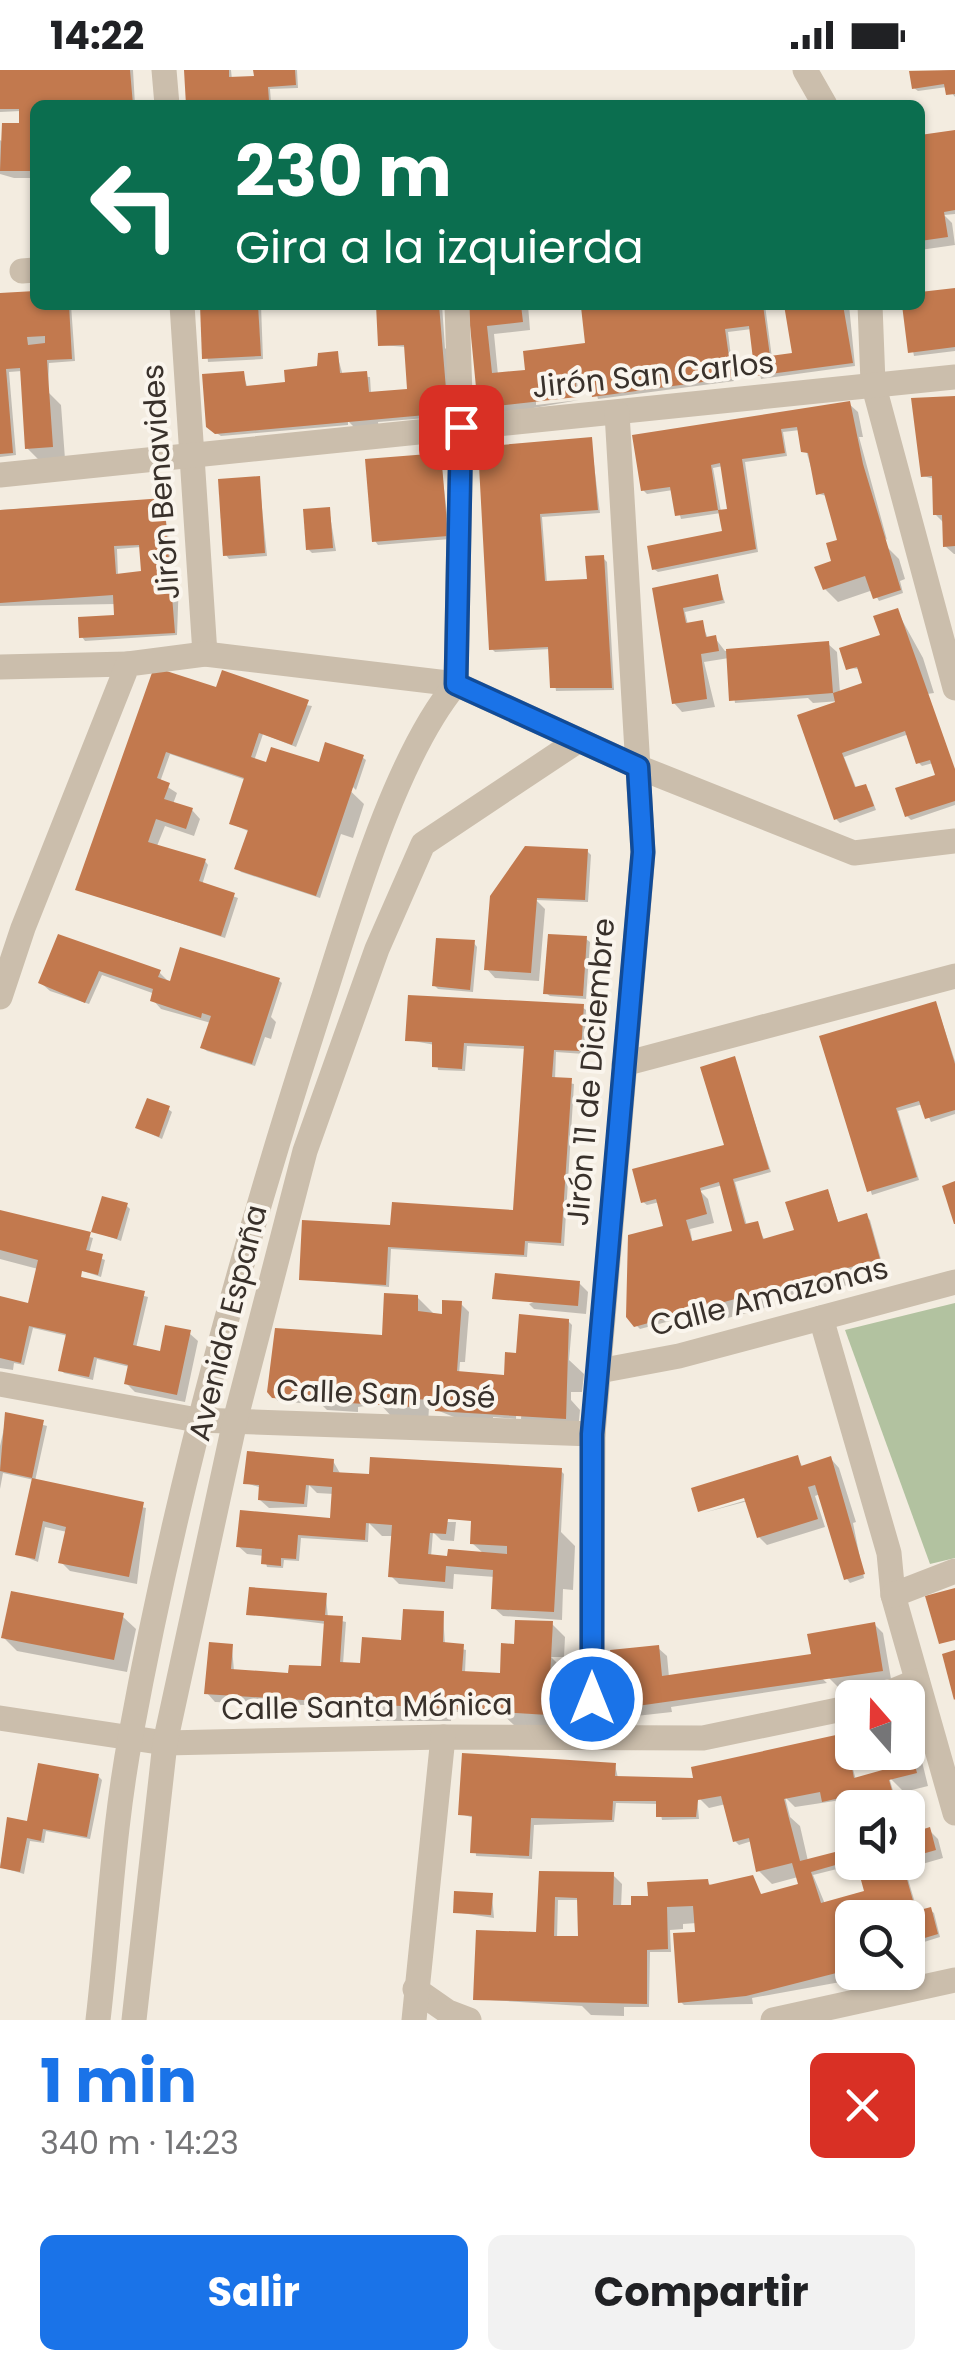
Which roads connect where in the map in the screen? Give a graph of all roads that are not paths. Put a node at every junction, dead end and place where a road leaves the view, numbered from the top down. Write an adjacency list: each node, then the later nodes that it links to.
1 (164, 70): 3 (street)
2 (805, 70): 4 (street)
3 (167, 100)
4 (822, 100)
5 (182, 310): 12 (street, Jirón Benavides)
6 (457, 310): 11 (street)
7 (870, 310): 9 (street)
8 (955, 377): 9 (street, Jirón San Carlos)
9 (873, 383): 10 (street, Jirón San Carlos); 18 (street)
10 (616, 414): 11 (street, Jirón San Carlos); 20 (street, Jirón 11 de Diciembre)
11 (461, 427): 12 (street, Jirón San Carlos); 17 (street)
12 (193, 458): 13 (street, Jirón San Carlos); 14 (street, Jirón Benavides)
13 (0, 476)
14 (205, 654): 15 (street); 17 (street)
15 (128, 664): 16 (street); 22 (street)
16 (0, 667)
17 (456, 684): 19 (street); 26 (street, Avenida España)
18 (955, 688)
19 (579, 740): 20 (street); 27 (street, Avenida España)
20 (638, 767): 21 (street); 25 (street, Jirón 11 de Diciembre)
21 (955, 841)
22 (11, 928): 24 (street)
23 (955, 976): 25 (street)
24 (0, 997)
25 (624, 1064): 30 (street, Jirón 11 de Diciembre)
26 (284, 1120): 27 (street); 32 (street, Avenida España)
27 (313, 1129): 33 (street, Avenida España)
28 (955, 1282): 29 (street, Calle Amazonas)
29 (820, 1318): 30 (street, Calle Amazonas); 36 (street)
30 (599, 1371): 34 (street, Jirón 11 de Diciembre)
31 (0, 1384): 32 (street, Calle San José)
32 (197, 1420): 33 (street, Calle San José); 43 (street, Avenida España)
33 (235, 1421): 34 (street, Calle San José); 44 (street, Avenida España)
34 (592, 1434): 42 (street, Jirón 11 de Diciembre)
35 (955, 1571): 36 (street)
36 (893, 1596): 37 (street)
37 (918, 1680)
38 (925, 1706): 45 (street)
39 (835, 1711): 42 (street, Calle Santa Mónica)
40 (0, 1718): 43 (street, Calle Santa Mónica)
41 (444, 1737): 42 (street, Calle Santa Mónica); 44 (street, Calle Santa Mónica); 47 (street)
42 (591, 1737)
43 (130, 1738): 44 (street, Calle Santa Mónica); 48 (street, Avenida España)
44 (165, 1742): 49 (street, Avenida España)
45 (955, 1814)
46 (955, 1980): 52 (street)
47 (415, 1989): 50 (street); 51 (street)
48 (98, 2020)
49 (134, 2020)
50 (414, 2020)
51 (469, 2020)
52 (773, 2020)

